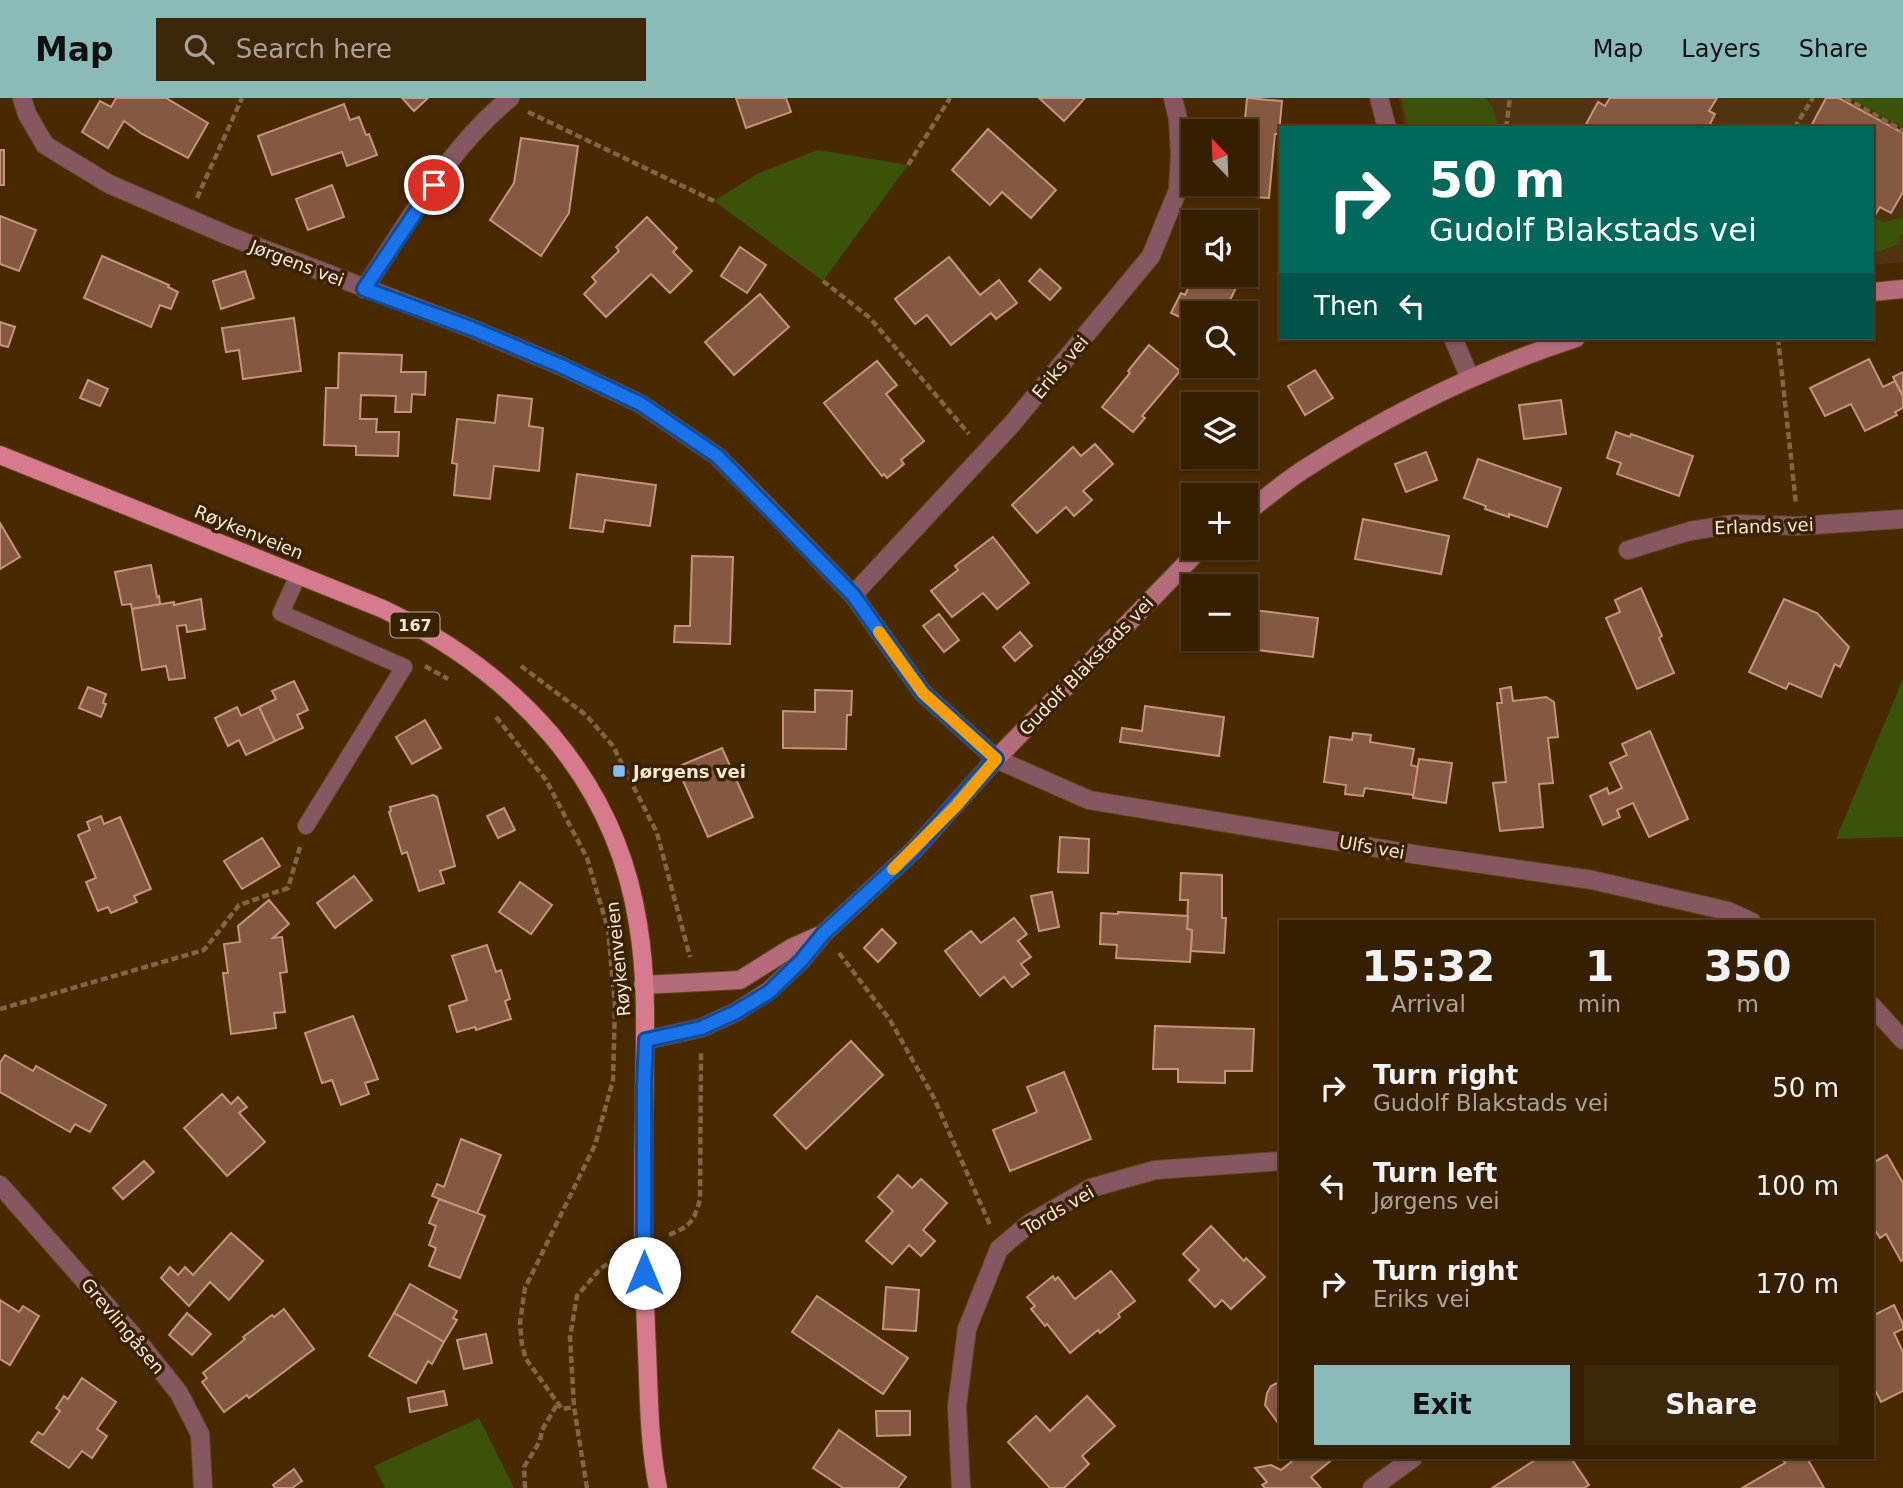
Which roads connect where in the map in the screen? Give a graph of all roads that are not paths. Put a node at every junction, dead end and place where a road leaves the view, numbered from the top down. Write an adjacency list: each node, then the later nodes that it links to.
1 (22, 98): 6 (street, Jørgens vei)
2 (1173, 98): 18 (street, Eriks vei)
3 (1379, 98): 5 (street)
4 (508, 100): 6 (street)
5 (1386, 126)
6 (364, 289): 18 (street, Jørgens vei)
7 (1903, 289): 8 (street)
8 (1874, 292)
9 (1454, 340): 11 (street)
10 (1570, 340): 11 (street)
11 (1470, 379): 13 (street)
12 (0, 455): 17 (main road, Røykenveien / 167)
13 (1258, 504)
14 (1903, 519): 15 (street, Erlands vei)
15 (1628, 550)
16 (1189, 560): 19 (street, Gudolf Blakstads vei)
17 (298, 575): 20 (lane); 23 (main road, Røykenveien / 167)
18 (853, 595): 19 (street, Jørgens vei)
19 (996, 759): 21 (street, Ulfs vei); 22 (street, Gudolf Blakstads vei)
20 (306, 826)
21 (1748, 920)
22 (824, 933): 23 (street, Gudolf Blakstads vei); 25 (street, Gudolf Blakstads vei)
23 (643, 985): 25 (main road, Røykenveien / 167)
24 (1874, 1008): 26 (street)
25 (646, 1040): 31 (main road, Røykenveien / 167)
26 (1903, 1040)
27 (1279, 1161): 32 (street, Tords vei)
28 (0, 1185): 30 (street, Grevlingåsen)
29 (1412, 1459): 33 (street)
30 (204, 1488)
31 (658, 1488)
32 (961, 1488)
33 (1372, 1488)

